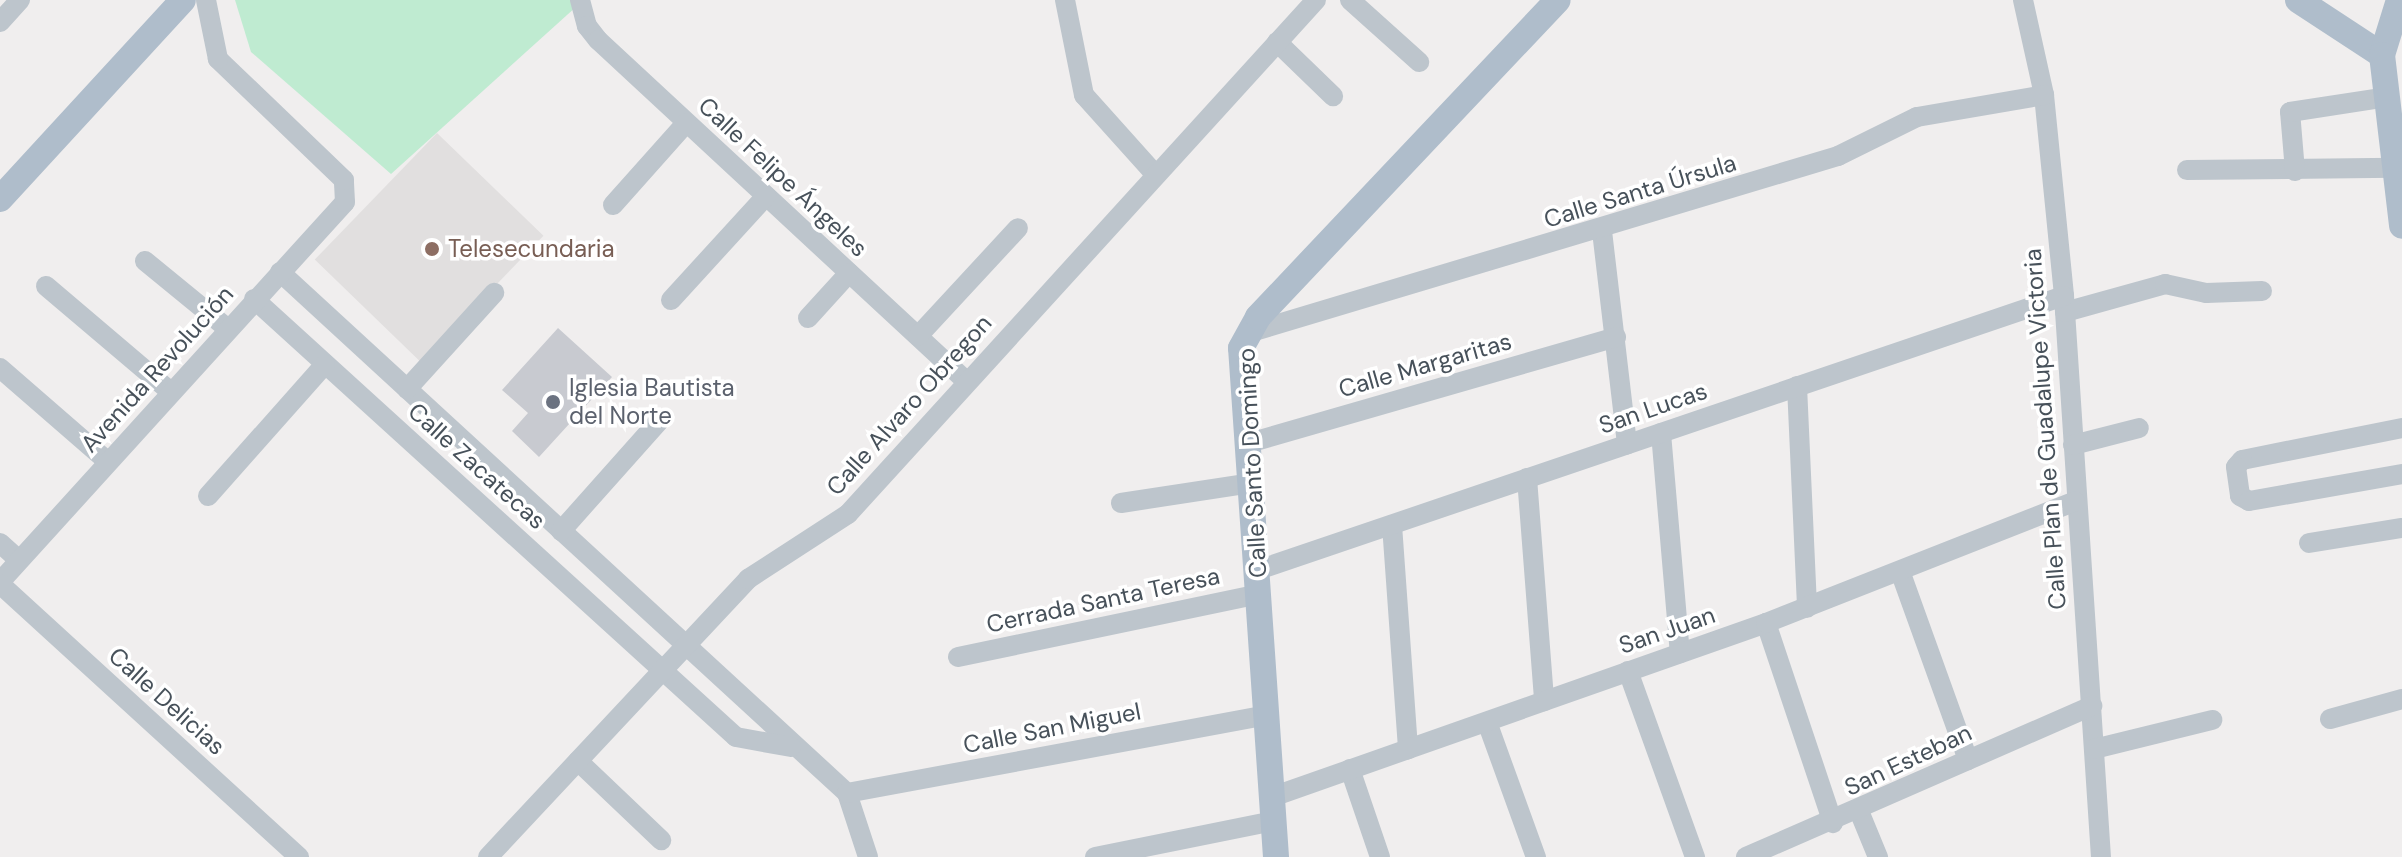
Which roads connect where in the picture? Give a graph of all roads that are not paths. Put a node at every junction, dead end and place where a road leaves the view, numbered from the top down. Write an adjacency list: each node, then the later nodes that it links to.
1 (20, 0): 12 (street)
2 (183, 0): 25 (main road)
3 (206, 0): 31 (street, Avenida Revolución)
4 (580, 0): 19 (street, Calle Felipe Ángeles)
5 (1065, 0): 23 (street)
6 (1316, 0): 13 (street, Calle Alvaro Obregon)
7 (1350, 0): 15 (street)
8 (1558, 0): 41 (main road, Calle Santo Domingo)
9 (2023, 0): 16 (street, Calle Plan de Guadalupe Victoria)
10 (2298, 0): 14 (main road)
11 (2399, 0): 14 (main road)
12 (0, 22)
13 (1277, 42): 17 (street); 23 (street, Calle Alvaro Obregon)
14 (2382, 55): 18 (main road)
15 (1419, 62)
16 (2044, 95): 29 (street, Calle Santa Úrsula); 38 (street, Calle Plan de Guadalupe Victoria)
17 (1333, 96)
18 (2387, 97): 20 (main road); 22 (street)
19 (686, 123): 24 (street, Calle Felipe Ángeles); 26 (street)
20 (2395, 168): 22 (street); 27 (main road)
21 (2187, 170): 22 (street)
22 (2295, 171)
23 (1154, 173): 46 (street, Calle Alvaro Obregon)
24 (766, 196): 32 (street, Calle Felipe Ángeles); 37 (street)
25 (0, 199)
26 (613, 205)
27 (2402, 226)
28 (1018, 228): 42 (street)
29 (1602, 231): 41 (street, Calle Santa Úrsula); 43 (street)
30 (145, 261): 40 (street)
31 (280, 272): 36 (street, Avenida Revolución); 48 (street, Calle Zacatecas)
32 (849, 273): 39 (street); 42 (street, Calle Felipe Ángeles)
33 (46, 286): 49 (street)
34 (2262, 291): 38 (street, San Lucas)
35 (494, 293): 48 (street)
36 (254, 299): 40 (street, Avenida Revolución); 44 (street, Calle Zacatecas)
37 (671, 300)
38 (2065, 304): 47 (street, San Lucas); 56 (street, Calle Plan de Guadalupe Victoria)
39 (808, 318)
40 (228, 329): 49 (street, Avenida Revolución)
41 (1248, 333): 54 (main road, Calle Santo Domingo)
42 (918, 336): 46 (street, Calle Felipe Ángeles)
43 (1616, 337): 54 (street, Calle Margaritas); 55 (street)
44 (325, 364): 61 (street); 72 (street, Calle Zacatecas)
45 (0, 368): 57 (street)
46 (966, 381): 77 (street, Calle Alvaro Obregon)
47 (1797, 386): 53 (street, San Lucas); 75 (street)
48 (407, 389): 66 (street, Calle Zacatecas)
49 (171, 392): 57 (street, Avenida Revolución)
50 (660, 420): 66 (street)
51 (2139, 428): 56 (street)
52 (2402, 428): 58 (street)
53 (1661, 433): 55 (street, San Lucas); 78 (street)
54 (1249, 443): 60 (main road, Calle Santo Domingo)
55 (1627, 445): 59 (street, San Lucas)
56 (2073, 445): 62 (street, Calle Plan de Guadalupe Victoria)
57 (108, 462): 70 (street, Avenida Revolución)
58 (2402, 474)
59 (1527, 478): 64 (street, San Lucas); 83 (street)
60 (1252, 483): 63 (street); 73 (main road, Calle Santo Domingo)
61 (208, 496)
62 (2075, 501): 71 (street, San Juan); 84 (street, Calle Plan de Guadalupe Victoria)
63 (1121, 503)
64 (1392, 525): 73 (street, San Lucas); 90 (street)
65 (2402, 528): 68 (street)
66 (561, 531): 69 (street, Calle Zacatecas)
67 (0, 543): 70 (street)
68 (2309, 543)
69 (584, 552): 72 (street); 77 (street, Calle Zacatecas)
70 (19, 560): 74 (street, Avenida Revolución)
71 (1900, 571): 75 (street, San Juan); 92 (street)
72 (561, 577): 80 (street, Calle Zacatecas)
73 (1258, 582): 79 (street, Cerrada Santa Teresa); 85 (main road, Calle Santo Domingo)
74 (0, 583): 101 (street, Calle Delicias)
75 (1807, 608): 76 (street, San Juan)
76 (1766, 623): 78 (street, San Juan); 98 (street)
77 (685, 647): 80 (street, Calle Alvaro Obregon); 89 (street, Calle Zacatecas)
78 (1680, 653): 81 (street, San Juan)
79 (958, 657)
80 (664, 671): 89 (street, Calle Zacatecas); 93 (street, Calle Alvaro Obregon)
81 (1628, 671): 83 (street, San Juan); 108 (street)
82 (2402, 699): 86 (street)
83 (1544, 701): 88 (street, San Juan)
84 (2092, 706): 91 (street, Calle Plan de Guadalupe Victoria); 92 (street, San Esteban)
85 (1267, 715): 95 (street, Calle San Miguel); 96 (main road, Calle Santo Domingo)
86 (2330, 719)
87 (2212, 720): 91 (street)
88 (1487, 722): 90 (street, San Juan); 107 (street)
89 (791, 747): 95 (street, Calle Zacatecas)
90 (1408, 749): 94 (street, San Juan)
91 (2094, 749): 111 (street, Calle Plan de Guadalupe Victoria)
92 (1968, 760): 97 (street, San Esteban)
93 (578, 761): 99 (street); 102 (street, Calle Alvaro Obregon)
94 (1350, 769): 96 (street, San Juan); 106 (street)
95 (847, 793): 103 (street)
96 (1273, 809): 100 (street, San Juan); 105 (main road, Calle Santo Domingo)
97 (1859, 811): 98 (street, San Esteban); 110 (street)
98 (1833, 823): 109 (street, San Esteban)
99 (661, 840)
100 (1138, 852): 104 (street, San Juan)
101 (299, 857)
102 (488, 857)
103 (868, 857)
104 (1095, 857)
105 (1276, 857)
106 (1380, 857)
107 (1536, 857)
108 (1695, 857)
109 (1746, 857)
110 (1878, 857)
111 (2101, 857)

